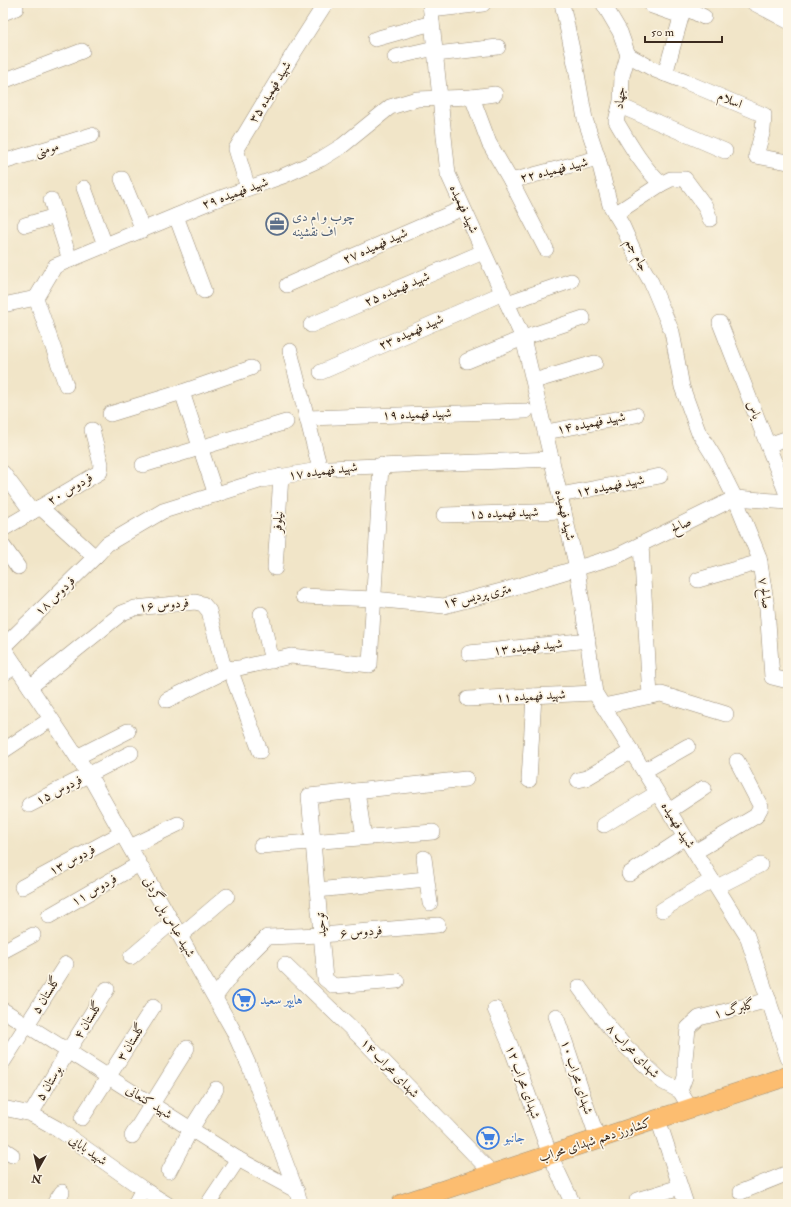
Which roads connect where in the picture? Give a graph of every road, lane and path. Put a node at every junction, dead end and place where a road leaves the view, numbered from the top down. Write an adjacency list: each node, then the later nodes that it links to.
1 (326, 3): 32 (street, شهید فهمیده ۳۵)
2 (562, 3): 25 (street, جام جم)
3 (603, 3): 15 (street)
4 (754, 3): 9 (street)
5 (483, 4): 8 (street)
6 (652, 6): 7 (street)
7 (683, 11): 10 (street); 17 (street)
8 (431, 12): 11 (street); 14 (street, شهید فهمیده)
9 (786, 14)
10 (704, 16)
11 (376, 39)
12 (498, 47): 14 (street)
13 (82, 51): 18 (street)
14 (435, 51): 16 (street); 21 (street, شهید فهمیده)
15 (628, 55): 17 (street, اسلام); 22 (street, جهاد)
16 (394, 58)
17 (665, 74): 27 (street, اسلام)
18 (3, 81)
19 (495, 94): 20 (street)
20 (472, 97): 21 (street); 29 (street, شهید فهمیده ۲۲)
21 (441, 98): 32 (street, شهید فهمیده ۲۹); 34 (street, شهید فهمیده)
22 (620, 106): 24 (street); 30 (street, جهاد)
23 (92, 136): 26 (street, مومنی)
24 (725, 151)
25 (598, 158): 29 (street, شهید فهمیده ۲۲); 35 (street, جام جم)
26 (3, 162)
27 (788, 162)
28 (122, 179): 40 (street)
29 (511, 181): 42 (street, شهید فهمیده ۲۲)
30 (661, 184): 35 (street); 38 (street)
31 (84, 188): 41 (street)
32 (248, 188): 37 (street, شهید فهمیده ۲۹)
33 (51, 200): 36 (street)
34 (463, 208): 43 (street, شهید فهمیده); 46 (street, شهید فهمیده ۲۷)
35 (615, 214): 83 (street, جام جم)
36 (56, 216): 39 (street); 44 (street)
37 (176, 216): 40 (street, شهید فهمیده ۲۹); 47 (street)
38 (710, 219)
39 (25, 225)
40 (143, 230): 41 (street, شهید فهمیده ۲۹)
41 (105, 245): 44 (street, شهید فهمیده ۲۹)
42 (546, 249)
43 (483, 252): 49 (street, شهید فهمیده); 53 (street, شهید فهمیده ۲۵)
44 (70, 260): 48 (street, شهید فهمیده ۲۹)
45 (572, 281): 49 (street, شهید فهمیده ۲۳)
46 (287, 285)
47 (204, 291)
48 (36, 298): 50 (street); 61 (street)
49 (505, 298): 54 (street, شهید فهمیده); 59 (street, شهید فهمیده ۲۳)
50 (3, 305)
51 (583, 318): 54 (street)
52 (720, 322): 71 (street, یاس)
53 (311, 325)
54 (523, 338): 56 (street); 60 (street, شهید فهمیده)
55 (290, 351): 66 (street)
56 (467, 361)
57 (595, 362): 60 (street)
58 (250, 368): 62 (street)
59 (321, 372)
60 (534, 381): 69 (street, شهید فهمیده)
61 (66, 385)
62 (182, 392): 64 (street); 72 (street)
63 (526, 410): 66 (street, شهید فهمیده ۱۹)
64 (110, 414)
65 (636, 415): 69 (street, شهید فهمیده ۱۴)
66 (307, 418): 76 (street)
67 (286, 422): 72 (street)
68 (92, 430): 85 (street, فردوس ۲۰)
69 (546, 432): 73 (street, شهید فهمیده)
70 (788, 438): 71 (street)
71 (768, 445): 82 (street, یاس)
72 (200, 448): 74 (street); 80 (street)
73 (552, 459): 75 (street, شهید فهمیده ۱۷); 81 (street, شهید فهمیده)
74 (143, 465)
75 (381, 465): 76 (street, شهید فهمیده ۱۷); 99 (street)
76 (320, 469): 78 (street, شهید فهمیده ۱۷)
77 (3, 473): 85 (street)
78 (281, 476): 80 (street, شهید فهمیده ۱۷); 95 (street, نیلوفر)
79 (660, 476): 81 (street, شهید فهمیده ۱۲)
80 (216, 495): 89 (street, شهید فهمیده ۱۷)
81 (560, 495): 86 (street, شهید فهمیده)
82 (788, 497)
83 (735, 498): 84 (street); 90 (street, صالح); 93 (street, صالح ۷)
84 (788, 502)
85 (36, 510): 88 (street, فردوس ۲۰); 92 (street)
86 (564, 511): 87 (street, شهید فهمیده ۱۵); 96 (street, شهید فهمیده)
87 (444, 515)
88 (3, 529)
89 (107, 544): 92 (street, فردوس ۱۸)
90 (641, 545): 96 (street, صالح); 112 (street)
91 (3, 546): 94 (street)
92 (95, 557): 102 (street, فردوس ۱۸)
93 (760, 562): 97 (street); 108 (street, صالح ۷)
94 (18, 567)
95 (275, 568)
96 (577, 568): 99 (street, ۱۴ متری پردیس); 101 (street, شهید فهمیده)
97 (698, 580)
98 (303, 596): 99 (street, ۱۴ متری پردیس)
99 (374, 599): 104 (street)
100 (261, 614): 104 (street)
101 (588, 640): 103 (street, شهید فهمیده ۱۳); 110 (street, شهید فهمیده)
102 (3, 647): 105 (street, شهید عباس پل گردنی)
103 (469, 653)
104 (272, 661): 106 (street)
105 (16, 666): 107 (street); 109 (street, شهید عباس پل گردنی)
106 (230, 668): 109 (street, فردوس ۱۶); 114 (street); 121 (street)
107 (3, 674)
108 (788, 681)
109 (30, 687): 117 (street, شهید عباس پل گردنی)
110 (595, 693): 111 (street, شهید فهمیده ۱۱); 115 (street, شهید فهمیده)
111 (534, 696): 113 (street, شهید فهمیده ۱۱); 129 (street)
112 (650, 696): 115 (street); 116 (street)
113 (468, 699)
114 (167, 700)
115 (603, 706): 122 (street, شهید فهمیده)
116 (726, 714)
117 (51, 719): 120 (street); 124 (street, شهید عباس پل گردنی)
118 (128, 730): 124 (street)
119 (688, 746): 126 (street)
120 (3, 751)
121 (260, 751)
122 (632, 752): 126 (street, شهید فهمیده); 130 (street)
123 (131, 753): 127 (street, فردوس ۱۵)
124 (77, 757): 127 (street, شهید عباس پل گردنی)
125 (737, 761): 145 (street)
126 (644, 771): 133 (street, شهید فهمیده)
127 (88, 775): 134 (street, فردوس ۱۵); 139 (street, شهید عباس پل گردنی)
128 (466, 779): 132 (street)
129 (529, 780)
130 (578, 780)
131 (704, 788): 135 (street)
132 (357, 791): 140 (street); 142 (street, توحید)
133 (658, 793): 135 (street, شهید فهمیده); 137 (street)
134 (29, 805)
135 (669, 811): 141 (street, شهید فهمیده)
136 (178, 824): 144 (street)
137 (604, 825)
138 (433, 832): 140 (street)
139 (122, 833): 144 (street, شهید عباس پل گردنی); 152 (street, فردوس ۱۳)
140 (364, 837): 142 (street)
141 (685, 837): 145 (street, شهید فهمیده); 149 (street)
142 (313, 841): 143 (street); 153 (street, توحید)
143 (261, 846)
144 (130, 848): 147 (street, شهید عباس پل گردنی)
145 (695, 852): 151 (street, شهید فهمیده)
146 (424, 858): 150 (street)
147 (139, 864): 157 (street, فردوس ۱۱); 158 (street, شهید عباس پل گردنی)
148 (760, 865): 151 (street)
149 (629, 874)
150 (426, 879): 153 (street); 155 (street)
151 (714, 884): 156 (street); 171 (street, شهید فهمیده)
152 (22, 887)
153 (317, 890): 161 (street, توحید)
154 (227, 896): 162 (street)
155 (430, 903)
156 (662, 910)
157 (48, 916)
158 (172, 922): 162 (street, شهید عباس پل گردنی); 164 (street)
159 (438, 925): 161 (street, فردوس ۶)
160 (33, 935): 163 (street)
161 (322, 935): 167 (street, توحید); 170 (street, فردوس ۶)
162 (180, 936): 170 (street, شهید عباس پل گردنی)
163 (4, 948)
164 (131, 958)
165 (66, 964): 176 (street, گلستان ۵)
166 (285, 965): 198 (street, شهدای محراب ۱۴)
167 (397, 981)
168 (579, 987): 184 (street, شهدای محراب ۸)
169 (107, 989): 178 (street, گلستان ۴)
170 (215, 997): 202 (street, شهید عباس پل گردنی)
171 (768, 1000): 179 (street, شهید فهمیده); 184 (street, گلبرگ ۱)
172 (153, 1007): 182 (street, گلستان ۳)
173 (496, 1009): 194 (street, شهدای محراب ۱۲)
174 (3, 1010): 176 (street, شهید کنعانی)
175 (556, 1016): 193 (street, شهدای محراب ۱۰)
176 (27, 1026): 178 (street, شهید کنعانی); 180 (street, گلستان ۵)
177 (186, 1048): 185 (street)
178 (68, 1051): 182 (street, شهید کنعانی); 188 (street, بوستان ۵)
179 (788, 1058)
180 (3, 1062)
181 (788, 1076): 187 (main road, کشاورز دهم شهدای محراب)
182 (109, 1077): 185 (street, شهید کنعانی); 189 (street, گلستان ۳)
183 (216, 1089): 191 (street)
184 (680, 1090): 187 (street)
185 (152, 1105): 191 (street, شهید کنعانی); 192 (street)
186 (3, 1108): 188 (street, شهید بابایی)
187 (690, 1108): 190 (main road, کشاورز دهم شهدای محراب)
188 (31, 1114): 200 (street, شهید بابایی)
189 (82, 1118)
190 (658, 1119): 193 (main road, کشاورز دهم شهدای محراب); 199 (street)
191 (191, 1129): 195 (street, شهید کنعانی); 196 (street)
192 (132, 1136)
193 (598, 1139): 194 (main road, کشاورز دهم شهدای محراب)
194 (550, 1155): 198 (main road, کشاورز دهم شهدای محراب); 208 (street, شهدای محراب ۱۲)
195 (238, 1159): 202 (street, شهید کنعانی); 206 (street)
196 (169, 1171)
197 (788, 1173): 201 (street)
198 (493, 1174): 207 (main road, کشاورز دهم شهدای محراب)
199 (680, 1187): 203 (street); 209 (street)
200 (143, 1189): 204 (street); 205 (street, شهید بابایی)
201 (741, 1192)
202 (299, 1197)
203 (637, 1200)
204 (135, 1204)
205 (167, 1204)
206 (208, 1204)
207 (401, 1204)
208 (573, 1204)
209 (686, 1204)

